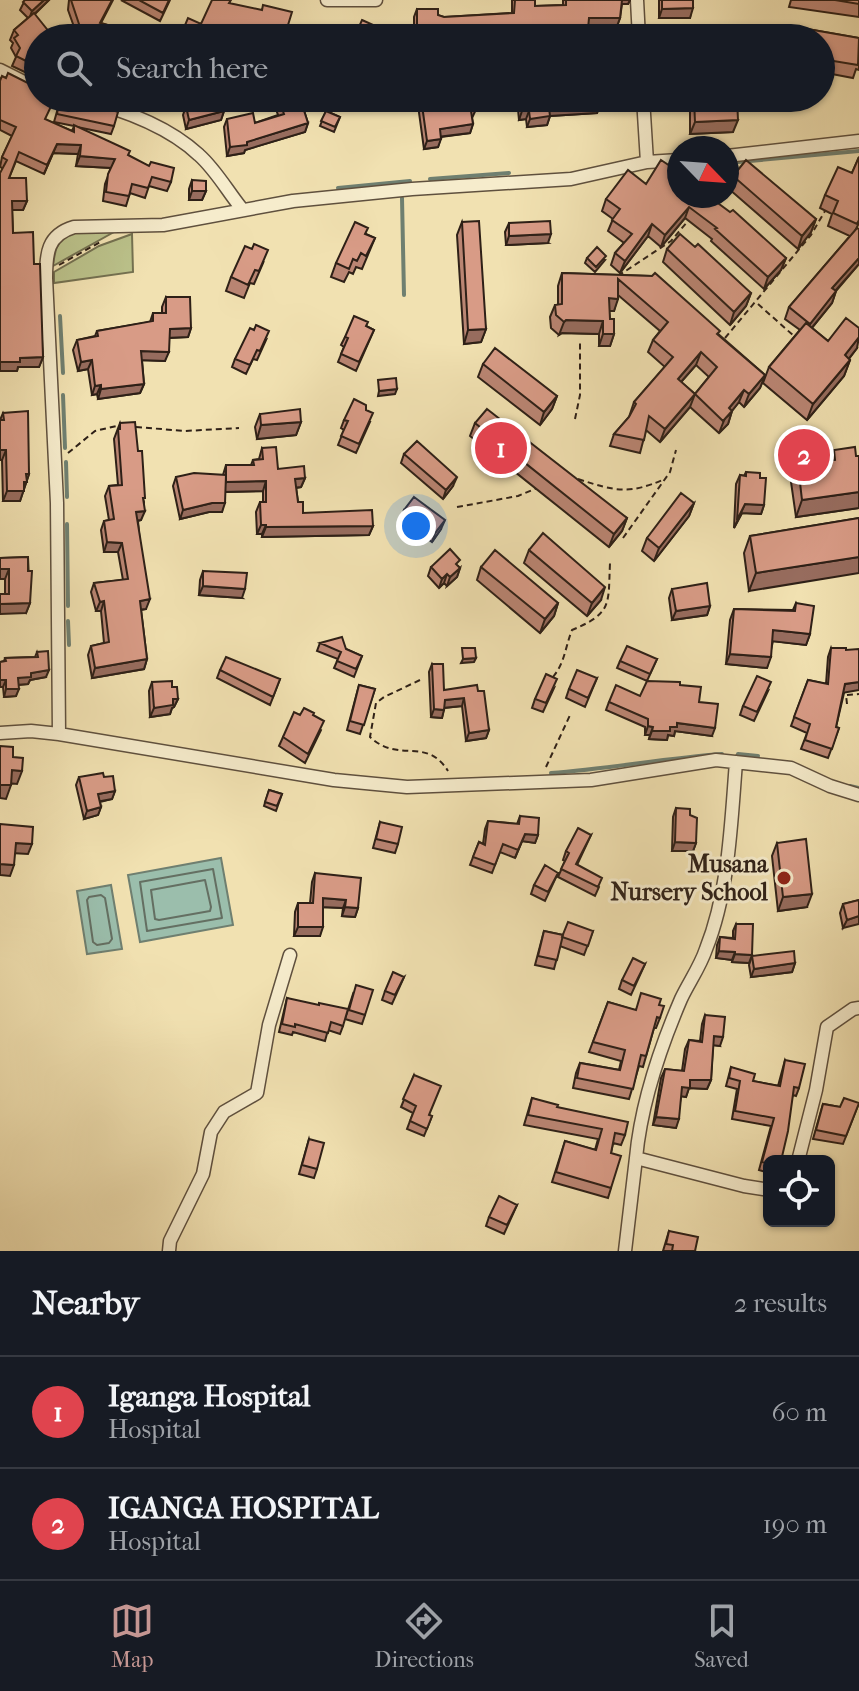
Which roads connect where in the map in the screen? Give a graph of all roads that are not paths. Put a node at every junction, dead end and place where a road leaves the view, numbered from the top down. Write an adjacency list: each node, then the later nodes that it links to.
1 (327, 0): 2 (street)
2 (376, 0)
3 (637, 0): 4 (street)
4 (638, 24)
5 (0, 70): 6 (street)
6 (24, 82)
7 (120, 112): 13 (street)
8 (644, 112): 12 (street)
9 (859, 141): 10 (street)
10 (739, 155)
11 (667, 161): 12 (street)
12 (647, 162): 13 (street)
13 (242, 209): 15 (street)
14 (0, 733): 15 (street)
15 (59, 734): 16 (street)
16 (736, 762): 17 (street); 21 (street)
17 (859, 795)
18 (290, 955): 23 (street)
19 (859, 1008): 20 (street)
20 (800, 1155)
21 (636, 1158): 22 (street); 24 (street)
22 (763, 1189)
23 (169, 1251)
24 (625, 1251)

